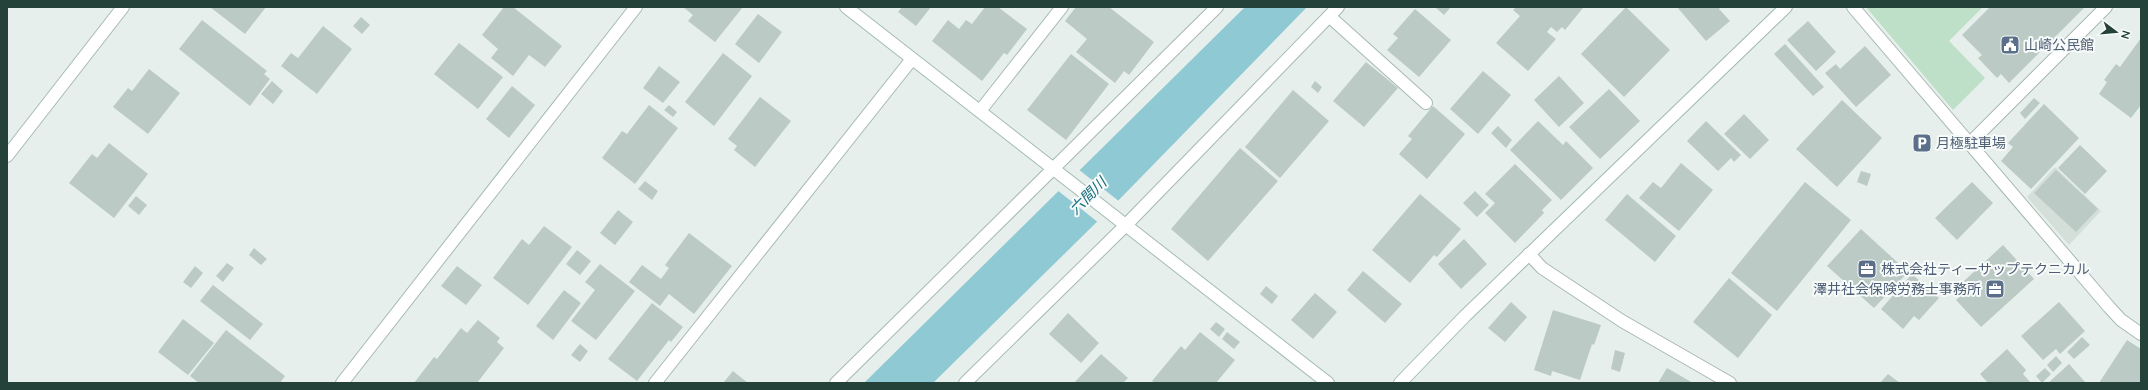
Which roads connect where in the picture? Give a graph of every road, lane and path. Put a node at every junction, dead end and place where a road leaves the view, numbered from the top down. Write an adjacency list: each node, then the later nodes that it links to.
1 (124, 7): 15 (street)
2 (636, 7): 20 (street)
3 (846, 7): 11 (street)
4 (1062, 7): 13 (street)
5 (1217, 7): 16 (street)
6 (1338, 7): 10 (street)
7 (1786, 7): 18 (street)
8 (1853, 7): 14 (street)
9 (2106, 7): 14 (street)
10 (1329, 16): 12 (street); 17 (street)
11 (912, 59): 13 (street); 21 (street)
12 (1426, 103)
13 (980, 111): 16 (street)
14 (1969, 144): 19 (street)
15 (7, 156)
16 (1058, 172): 17 (street); 22 (street)
17 (1126, 225): 23 (street); 24 (street)
18 (1529, 254): 25 (street); 26 (street)
19 (2141, 334)
20 (342, 383)
21 (655, 383)
22 (836, 383)
23 (964, 383)
24 (1328, 383)
25 (1400, 383)
26 (1730, 383)

